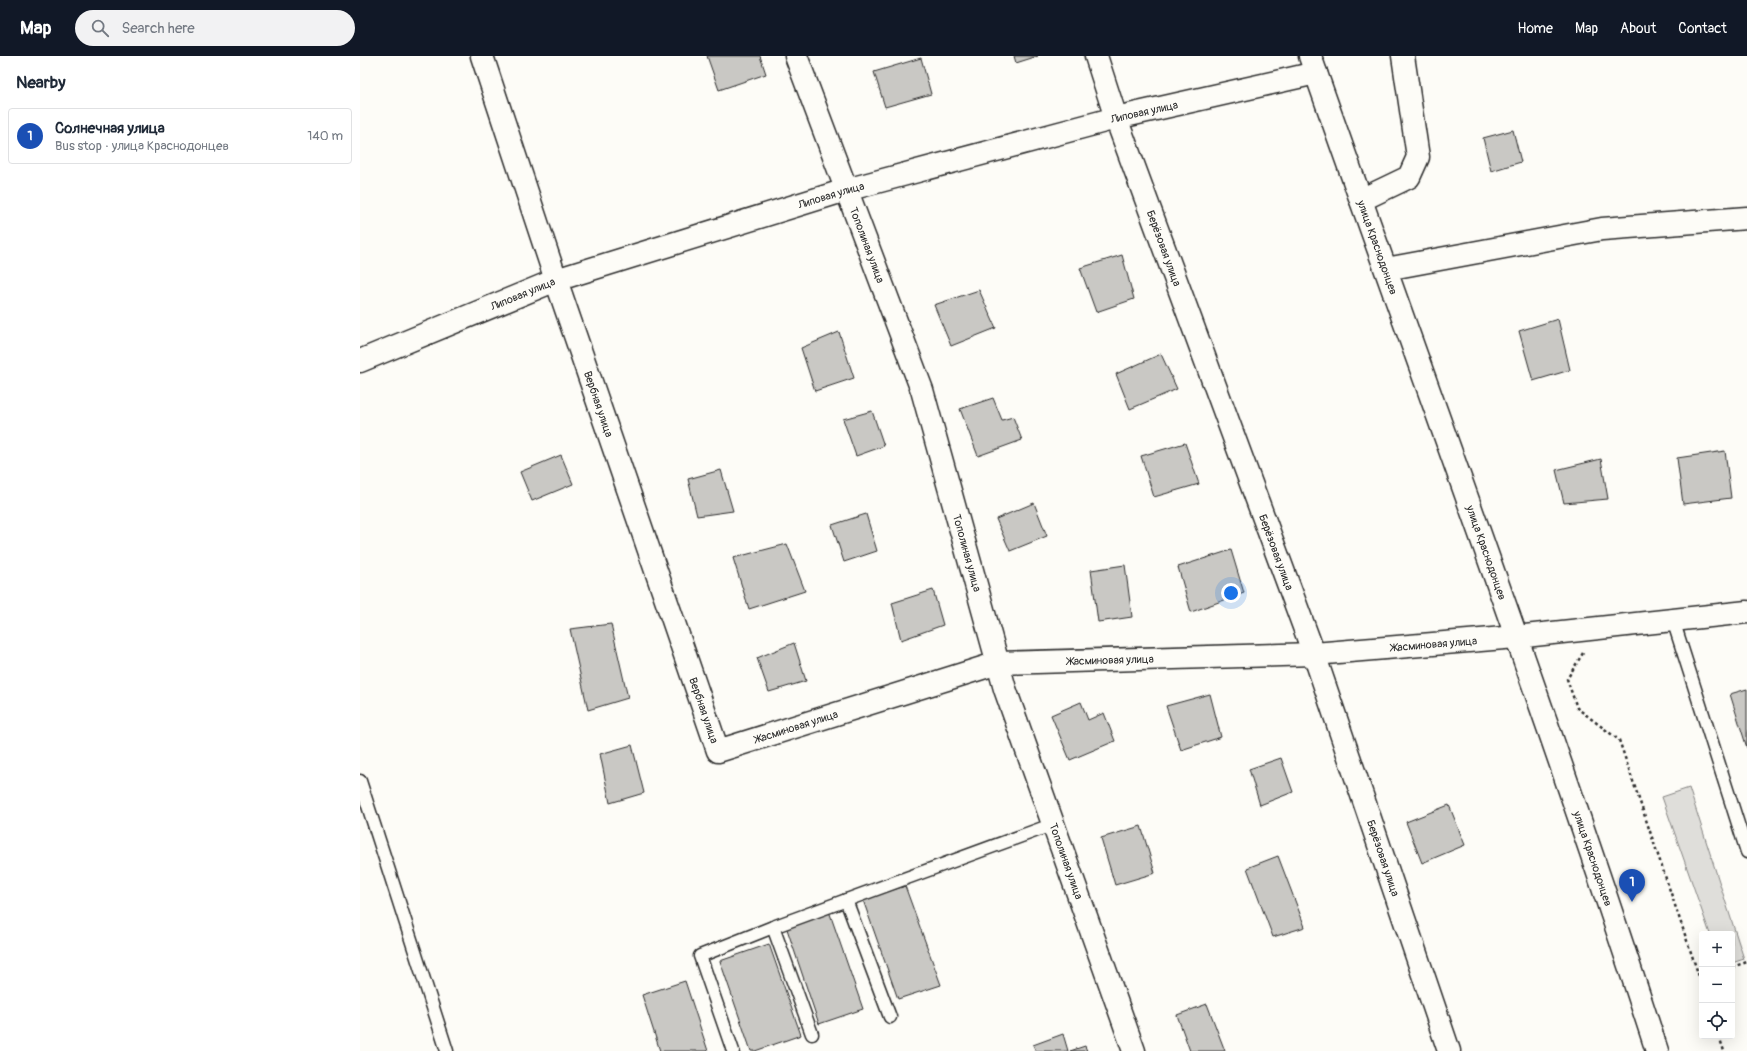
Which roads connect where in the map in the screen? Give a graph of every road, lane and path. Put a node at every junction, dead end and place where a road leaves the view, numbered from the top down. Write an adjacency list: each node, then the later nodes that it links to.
1 (482, 56): 11 (street, Вербная улица)
2 (796, 56): 7 (street, Тополиная улица)
3 (1096, 56): 6 (street, Берёзовая улица)
4 (1403, 56): 8 (street)
5 (1313, 65): 6 (street, Липовая улица); 8 (street, улица Краснодонцев)
6 (1116, 118): 7 (street, Липовая улица); 17 (street, Берёзовая улица)
7 (846, 190): 11 (street, Липовая улица); 18 (street, Тополиная улица)
8 (1361, 200): 10 (street, улица Краснодонцев)
9 (1747, 218): 10 (street)
10 (1386, 269): 16 (street, улица Краснодонцев)
11 (556, 280): 12 (street, Липовая улица); 19 (street, Вербная улица)
12 (360, 361)
13 (1747, 612): 14 (street, Жасминовая улица)
14 (1673, 620): 15 (street, Жасминовая улица); 22 (lane)
15 (1588, 629): 16 (street, Жасминовая улица); 27 (path)
16 (1516, 636): 17 (street, Жасминовая улица); 35 (street, улица Краснодонцев)
17 (1314, 654): 18 (street, Жасминовая улица); 34 (street, Берёзовая улица)
18 (998, 663): 19 (street, Жасминовая улица); 21 (street, Тополиная улица)
19 (718, 751)
20 (360, 781): 31 (lane)
21 (1054, 824): 23 (lane); 33 (street, Тополиная улица)
22 (1747, 852)
23 (846, 900): 24 (lane); 28 (lane)
24 (773, 927): 29 (lane); 32 (lane)
25 (1747, 962): 26 (path)
26 (1735, 966)
27 (1699, 971)
28 (890, 1017)
29 (812, 1034)
30 (1720, 1039): 36 (path)
31 (447, 1051)
32 (733, 1051)
33 (1134, 1051)
34 (1449, 1051)
35 (1657, 1051)
36 (1724, 1051)

